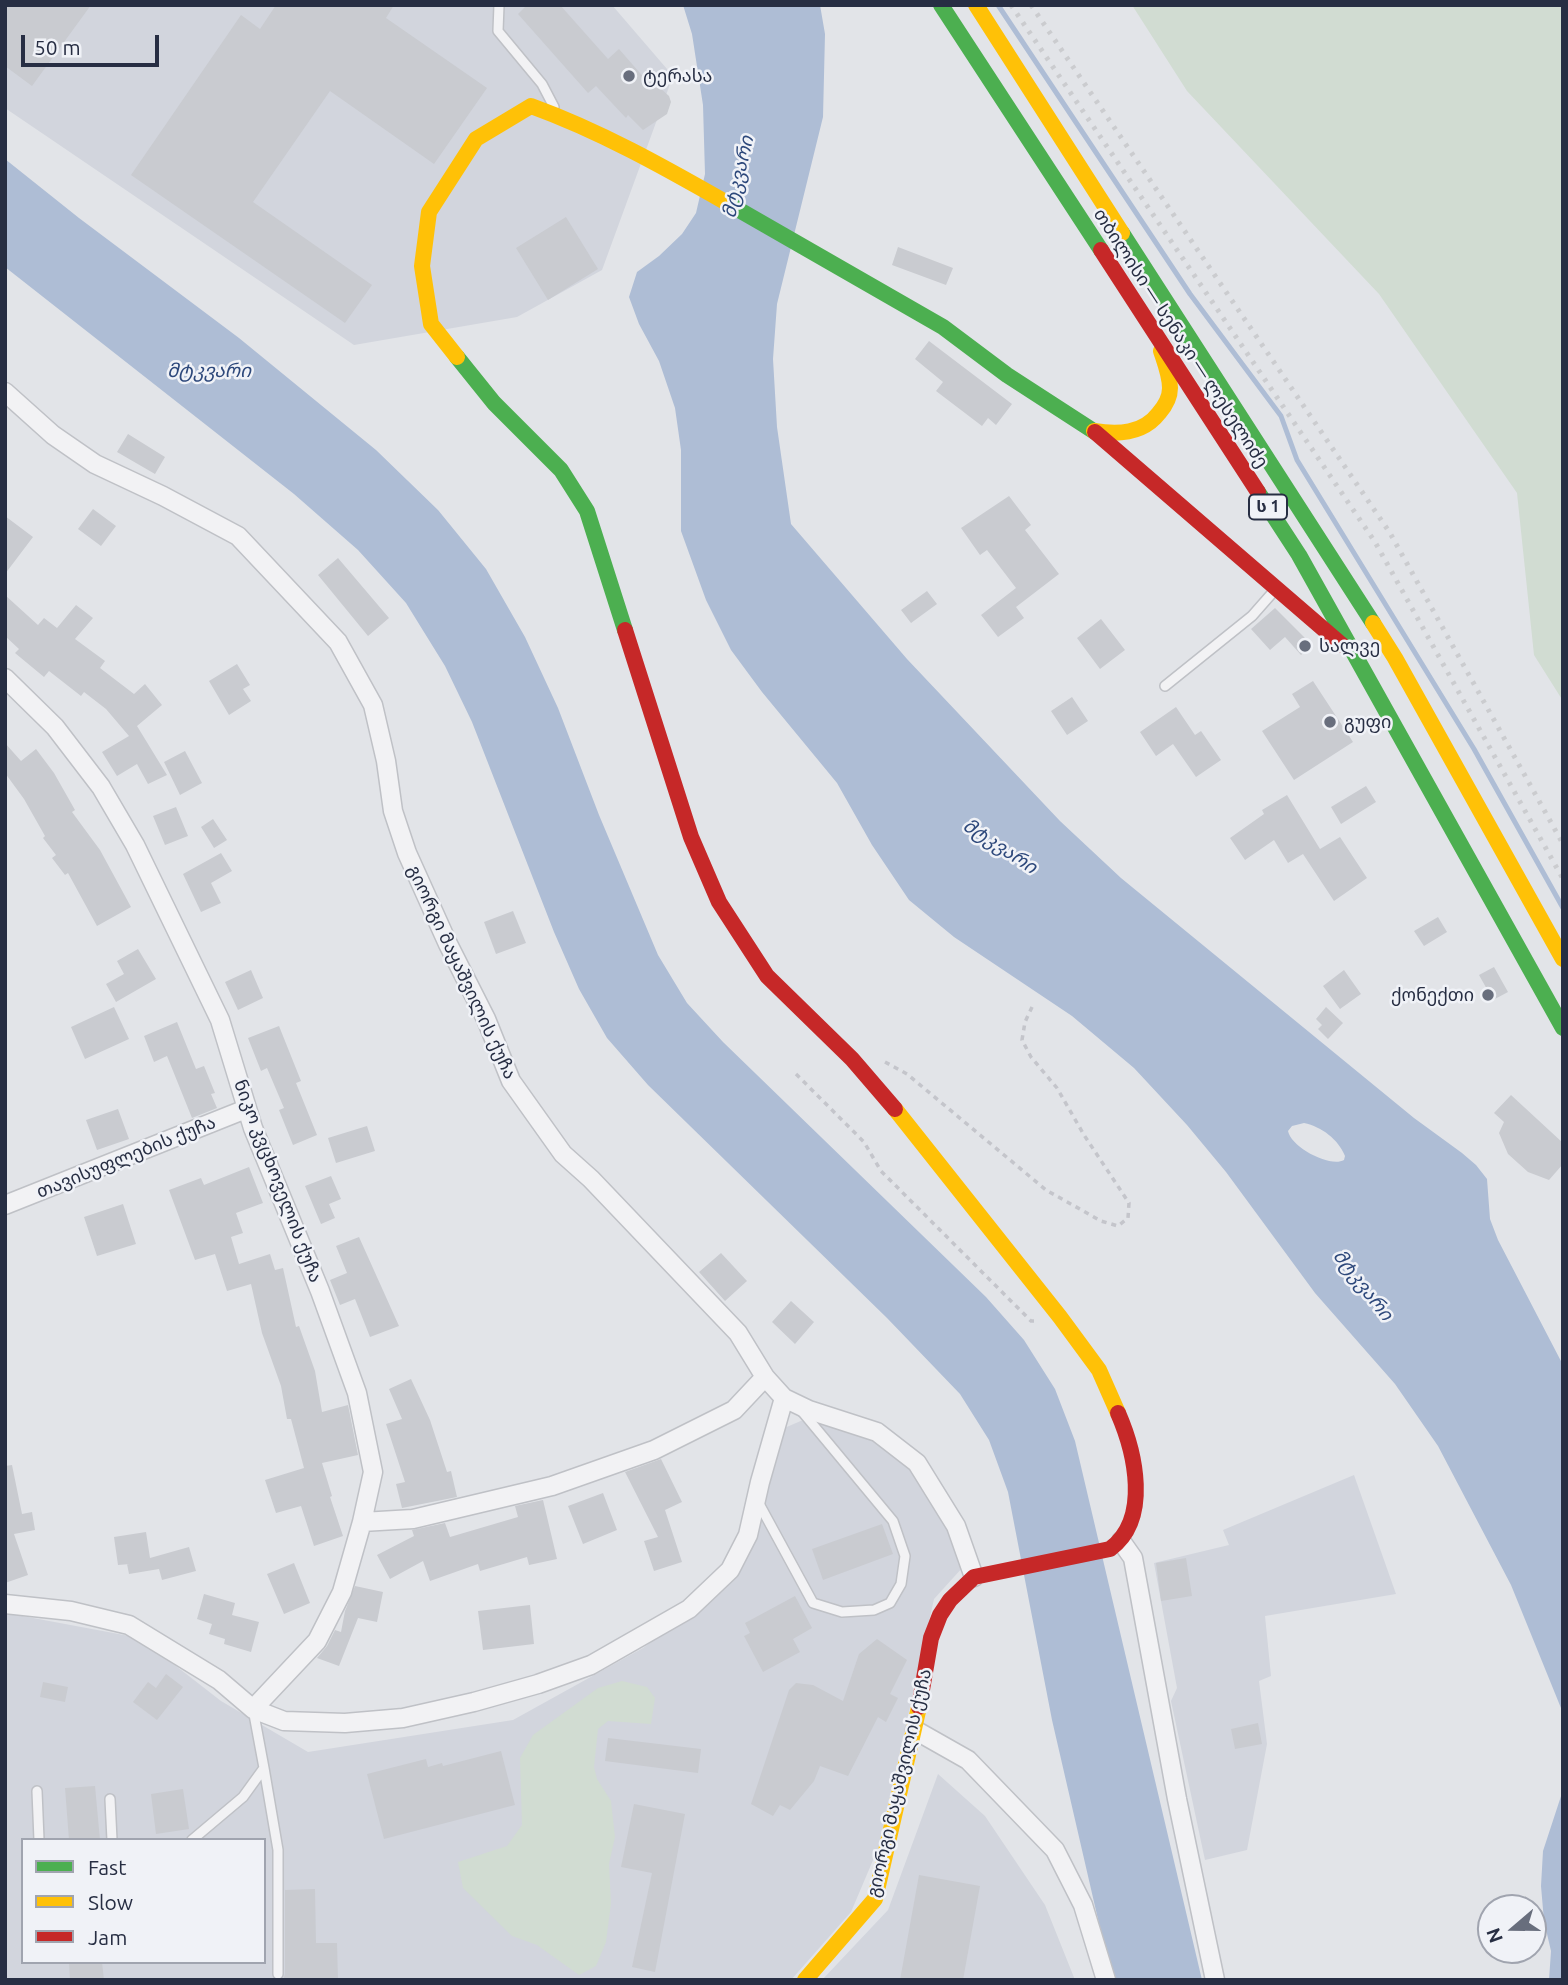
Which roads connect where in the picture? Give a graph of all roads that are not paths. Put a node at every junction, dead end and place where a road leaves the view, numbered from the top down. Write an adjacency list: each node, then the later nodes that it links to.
1 (499, 5): 4 (lane)
2 (941, 5): 5 (main road, თბილისი — სენაკი — ლესელიძე / ს 1)
3 (976, 5): 12 (main road, თბილისი — სენაკი — ლესელიძე / ს 1)
4 (558, 116): 7 (main road); 20 (main road)
5 (1157, 337): 7 (main road); 9 (main road, თბილისი — სენაკი — ლესელიძე / ს 1)
6 (5, 392): 16 (street, გიორგი მაყაშვილის ქუჩა)
7 (1094, 431): 8 (main road)
8 (1277, 587): 9 (main road); 11 (lane)
9 (1360, 663): 13 (main road, თბილისი — სენაკი — ლესელიძე / ს 1)
10 (8, 684): 14 (street, ნიკო კვცხოველის ქუჩა)
11 (1165, 685)
12 (1563, 958)
13 (1563, 1028)
14 (246, 1109): 15 (street, თავისუფლების ქუჩა); 19 (street, ნიკო კვცხოველის ქუჩა)
15 (5, 1205)
16 (765, 1377): 17 (street, გიორგი მაყაშვილის ქუჩა); 19 (street)
17 (790, 1401): 18 (street); 18 (lane); 21 (street, გიორგი მაყაშვილის ქუჩა)
18 (757, 1499): 23 (street)
19 (362, 1522): 23 (street, ნიკო კვცხოველის ქუჩა)
20 (1115, 1545): 21 (main road); 34 (street)
21 (974, 1577): 24 (main road, გიორგი მაყაშვილის ქუჩა)
22 (5, 1604): 23 (street)
23 (253, 1709): 25 (lane)
24 (915, 1730): 32 (main road, გიორგი მაყაშვილის ქუჩა); 33 (street)
25 (264, 1768): 30 (lane); 31 (lane)
26 (37, 1791): 28 (lane)
27 (110, 1799): 29 (lane)
28 (39, 1838)
29 (112, 1838)
30 (194, 1838)
31 (278, 1973)
32 (805, 1980)
33 (1105, 1980)
34 (1215, 1980)

